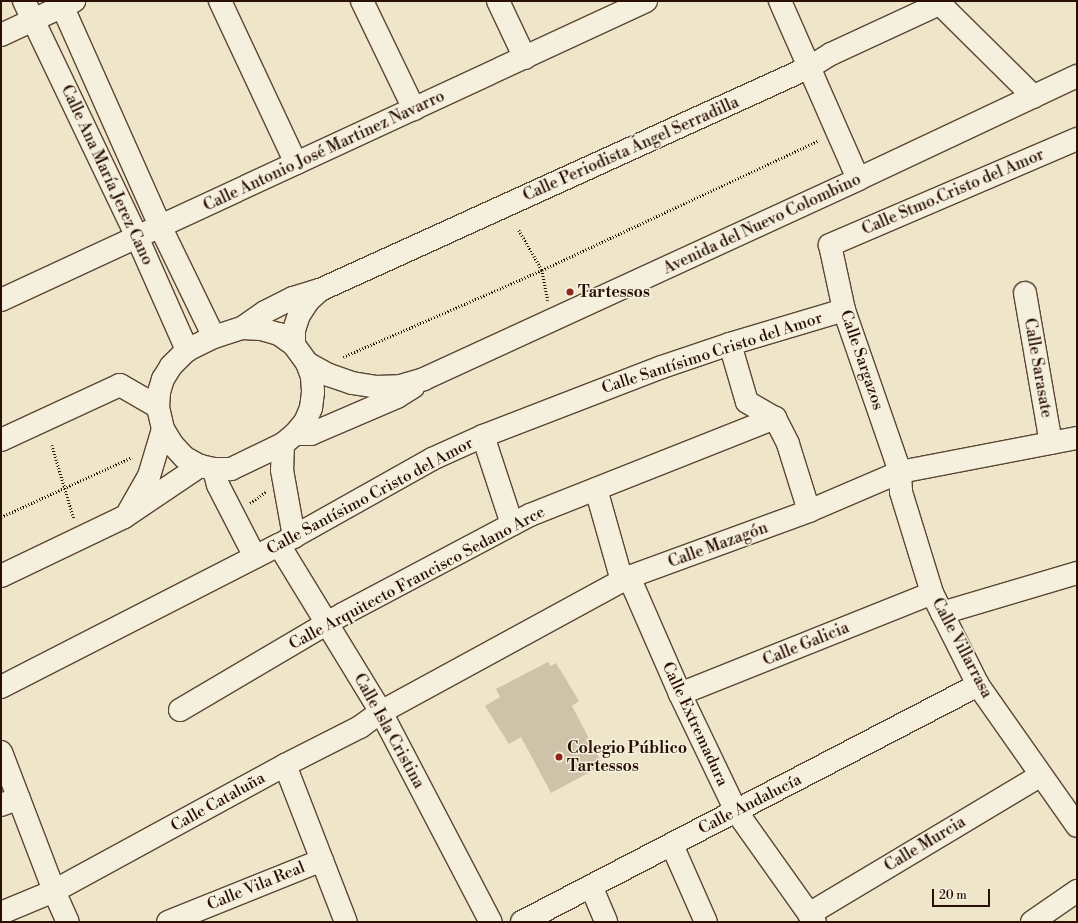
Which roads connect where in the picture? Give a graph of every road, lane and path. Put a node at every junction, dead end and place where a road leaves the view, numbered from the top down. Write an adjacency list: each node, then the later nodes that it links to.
1 (220, 1): 17 (street)
2 (362, 1): 14 (street)
3 (498, 1): 10 (street)
4 (780, 1): 11 (street)
5 (643, 2): 10 (street, Calle Antonio José Martinez Navarro)
6 (938, 2): 11 (street, Calle Periodista Ángel Serradilla); 13 (street)
7 (65, 3): 8 (street); 19 (street, Calle Ana María Jerez Cano)
8 (28, 10): 9 (street); 21 (street, Calle Ana María Jerez Cano)
9 (1, 35)
10 (525, 58): 14 (street, Calle Antonio José Martinez Navarro)
11 (810, 67): 18 (street); 24 (street, Calle Periodista Ángel Serradilla)
12 (1077, 76): 13 (street, Avenida del Nuevo Colombino)
13 (1034, 96): 18 (street, Avenida del Nuevo Colombino)
14 (414, 109): 17 (street, Calle Antonio José Martinez Navarro)
15 (821, 139): 23 (path)
16 (1077, 139): 22 (street, Calle Stmo.Cristo del Amor)
17 (296, 163): 19 (street, Calle Antonio José Martinez Navarro)
18 (858, 179): 36 (street, Avenida del Nuevo Colombino)
19 (160, 226): 21 (street, Calle Antonio José Martinez Navarro); 30 (street, Calle Ana María Jerez Cano)
20 (519, 230): 23 (path)
21 (137, 237): 26 (street, Calle Antonio José Martinez Navarro); 33 (street, Calle Ana María Jerez Cano)
22 (830, 245): 28 (street, Calle Sargazos)
23 (542, 270): 27 (path); 34 (path)
24 (320, 290): 29 (street, Calle Periodista Ángel Serradilla); 32 (street, Calle Periodista Ángel Serradilla)
25 (1025, 293): 44 (street, Calle Sarasate)
26 (1, 300)
27 (549, 307)
28 (844, 310): 31 (street, Calle Santísimo Cristo del Amor); 48 (street, Calle Sargazos)
29 (242, 328): 30 (street); 32 (street)
30 (214, 337): 33 (street)
31 (730, 344): 38 (street); 40 (street, Calle Santísimo Cristo del Amor)
32 (294, 345): 35 (street)
33 (187, 350): 37 (street)
34 (338, 360)
35 (307, 363): 36 (street, Avenida del Nuevo Colombino); 42 (street)
36 (424, 379): 42 (street, Avenida del Nuevo Colombino)
37 (158, 407): 39 (street); 43 (street)
38 (775, 418): 51 (street, Calle Arquitecto Francisco Sedano Arce); 53 (street)
39 (163, 429): 47 (street); 55 (street)
40 (483, 436): 57 (street); 58 (street, Calle Santísimo Cristo del Amor)
41 (1077, 438): 44 (street, Calle Mazagón)
42 (289, 439): 47 (street); 58 (street)
43 (1, 440)
44 (1051, 443): 48 (street, Calle Mazagón)
45 (52, 445): 49 (path)
46 (134, 456): 49 (path)
47 (207, 467): 55 (street); 59 (street)
48 (900, 472): 53 (street, Calle Mazagón); 63 (street, Calle Villarrasa)
49 (65, 488): 54 (path); 56 (path)
50 (270, 489): 52 (path)
51 (596, 489): 57 (street, Calle Arquitecto Francisco Sedano Arce); 62 (street, Calle Extremadura)
52 (247, 505)
53 (809, 511): 62 (street, Calle Mazagón)
54 (1, 517)
55 (124, 518): 61 (street)
56 (76, 524)
57 (512, 524): 65 (street, Calle Arquitecto Francisco Sedano Arce)
58 (287, 541): 59 (street, Calle Santísimo Cristo del Amor); 65 (street, Calle Isla Cristina)
59 (254, 557): 67 (street, Calle Santísimo Cristo del Amor)
60 (1077, 573): 64 (street)
61 (1, 576)
62 (626, 579): 68 (street, Calle Extremadura); 70 (street, Calle Mazagón)
63 (932, 594): 64 (street, Calle Villarrasa); 68 (street, Calle Galicia)
64 (942, 613): 66 (street, Calle Villarrasa)
65 (327, 624): 69 (street, Calle Arquitecto Francisco Sedano Arce); 70 (street, Calle Isla Cristina)
66 (978, 685): 73 (street, Calle Villarrasa); 75 (street, Calle Andalucía)
67 (1, 687)
68 (680, 694): 75 (street, Calle Extremadura)
69 (180, 710)
70 (381, 712): 72 (street, Calle Cataluña); 87 (street, Calle Isla Cristina)
71 (1, 752): 74 (street)
72 (285, 765): 78 (street); 80 (street, Calle Cataluña)
73 (1041, 775): 76 (street, Calle Villarrasa); 83 (street, Calle Murcia)
74 (10, 802): 80 (street)
75 (736, 811): 77 (street, Calle Andalucía); 83 (street, Calle Extremadura)
76 (1077, 826)
77 (672, 845): 79 (street, Calle Andalucía); 90 (street)
78 (322, 860): 85 (street, Calle Vila Real); 86 (street)
79 (591, 886): 88 (street, Calle Andalucía); 89 (street)
80 (54, 891): 82 (street, Calle Cataluña); 84 (street)
81 (1077, 891): 91 (street)
82 (1, 913)
83 (812, 918)
84 (68, 922)
85 (168, 922)
86 (346, 922)
87 (491, 922)
88 (522, 922)
89 (606, 922)
90 (706, 922)
91 (1032, 922)

